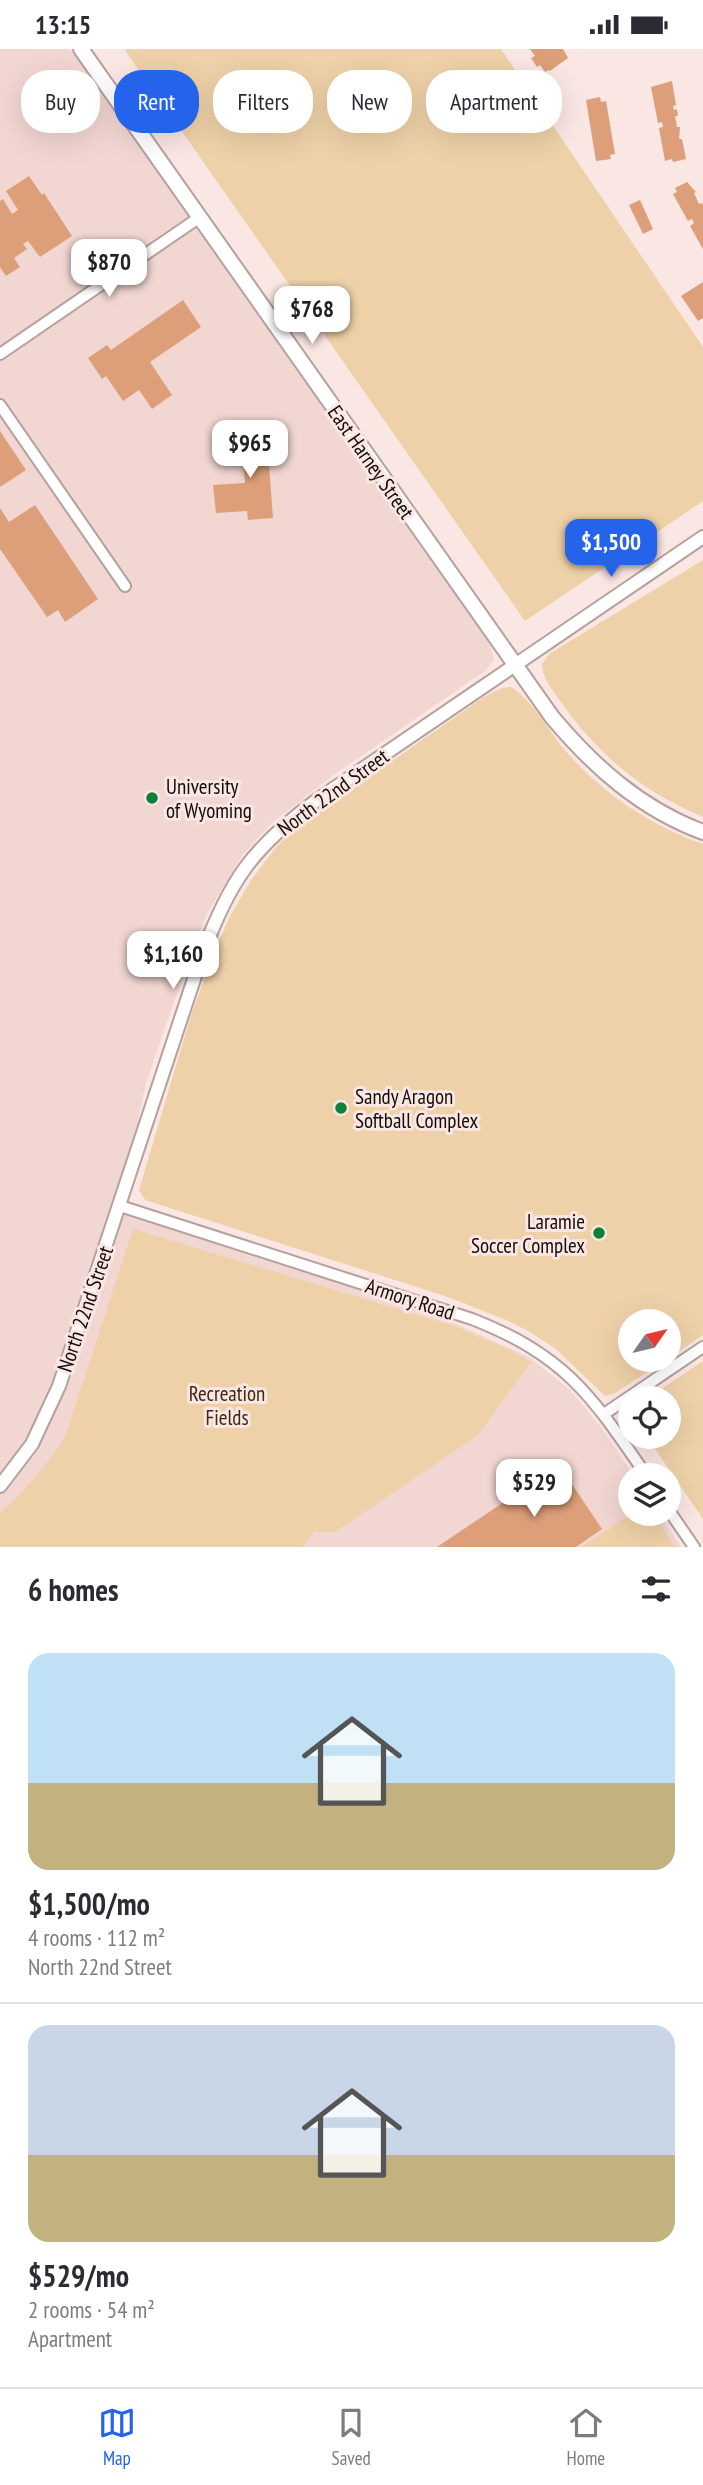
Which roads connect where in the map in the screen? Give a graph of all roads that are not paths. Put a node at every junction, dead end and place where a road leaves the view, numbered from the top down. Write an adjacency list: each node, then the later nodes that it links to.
1 (81, 49): 2 (main road, East Harney Street)
2 (200, 217): 3 (street); 7 (main road, East Harney Street)
3 (0, 354)
4 (0, 405): 6 (street)
5 (703, 537): 7 (street, North 22nd Street)
6 (125, 586)
7 (514, 664): 8 (main road, East Harney Street); 9 (street, North 22nd Street)
8 (703, 832)
9 (120, 1206): 11 (street, Armory Road); 13 (street, North 22nd Street)
10 (703, 1347): 11 (street)
11 (604, 1414): 12 (street, Armory Road)
12 (638, 1463)
13 (0, 1486)
14 (680, 1526): 15 (street)
15 (694, 1547)

